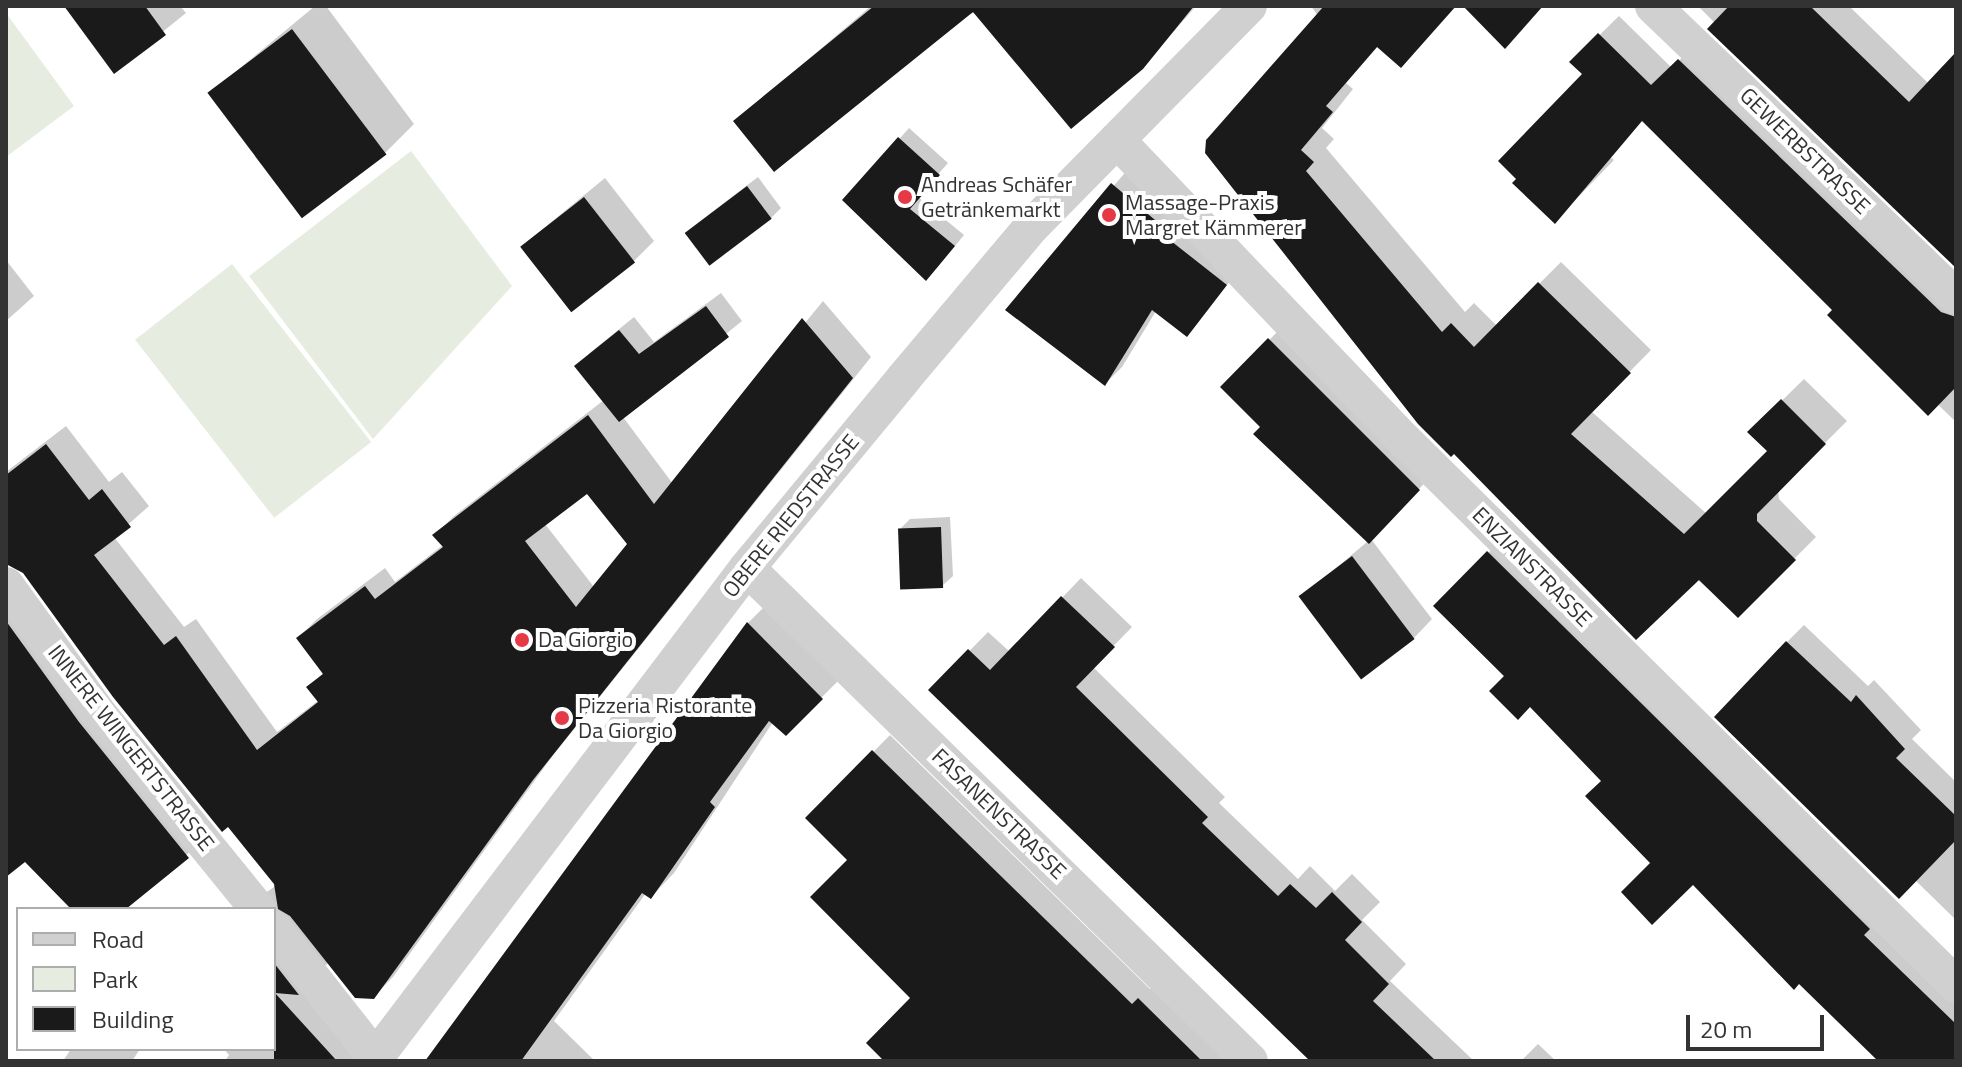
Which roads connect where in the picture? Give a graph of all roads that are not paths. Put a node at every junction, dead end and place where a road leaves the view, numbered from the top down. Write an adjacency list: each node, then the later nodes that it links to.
1 (1249, 6): 3 (street, OBERE RIEDSTRASSE)
2 (1653, 6): 4 (street, GEWERBSTRASSE)
3 (1117, 140): 5 (street, OBERE RIEDSTRASSE); 9 (street, ENZIANSTRASSE)
4 (1956, 297)
5 (747, 568): 10 (street, OBERE RIEDSTRASSE); 11 (street, FASANENSTRASSE)
6 (6, 585): 7 (street, INNERE WINGERTSTRASSE)
7 (256, 907)
8 (276, 932): 10 (street)
9 (1956, 985)
10 (375, 1060)
11 (1250, 1061)

